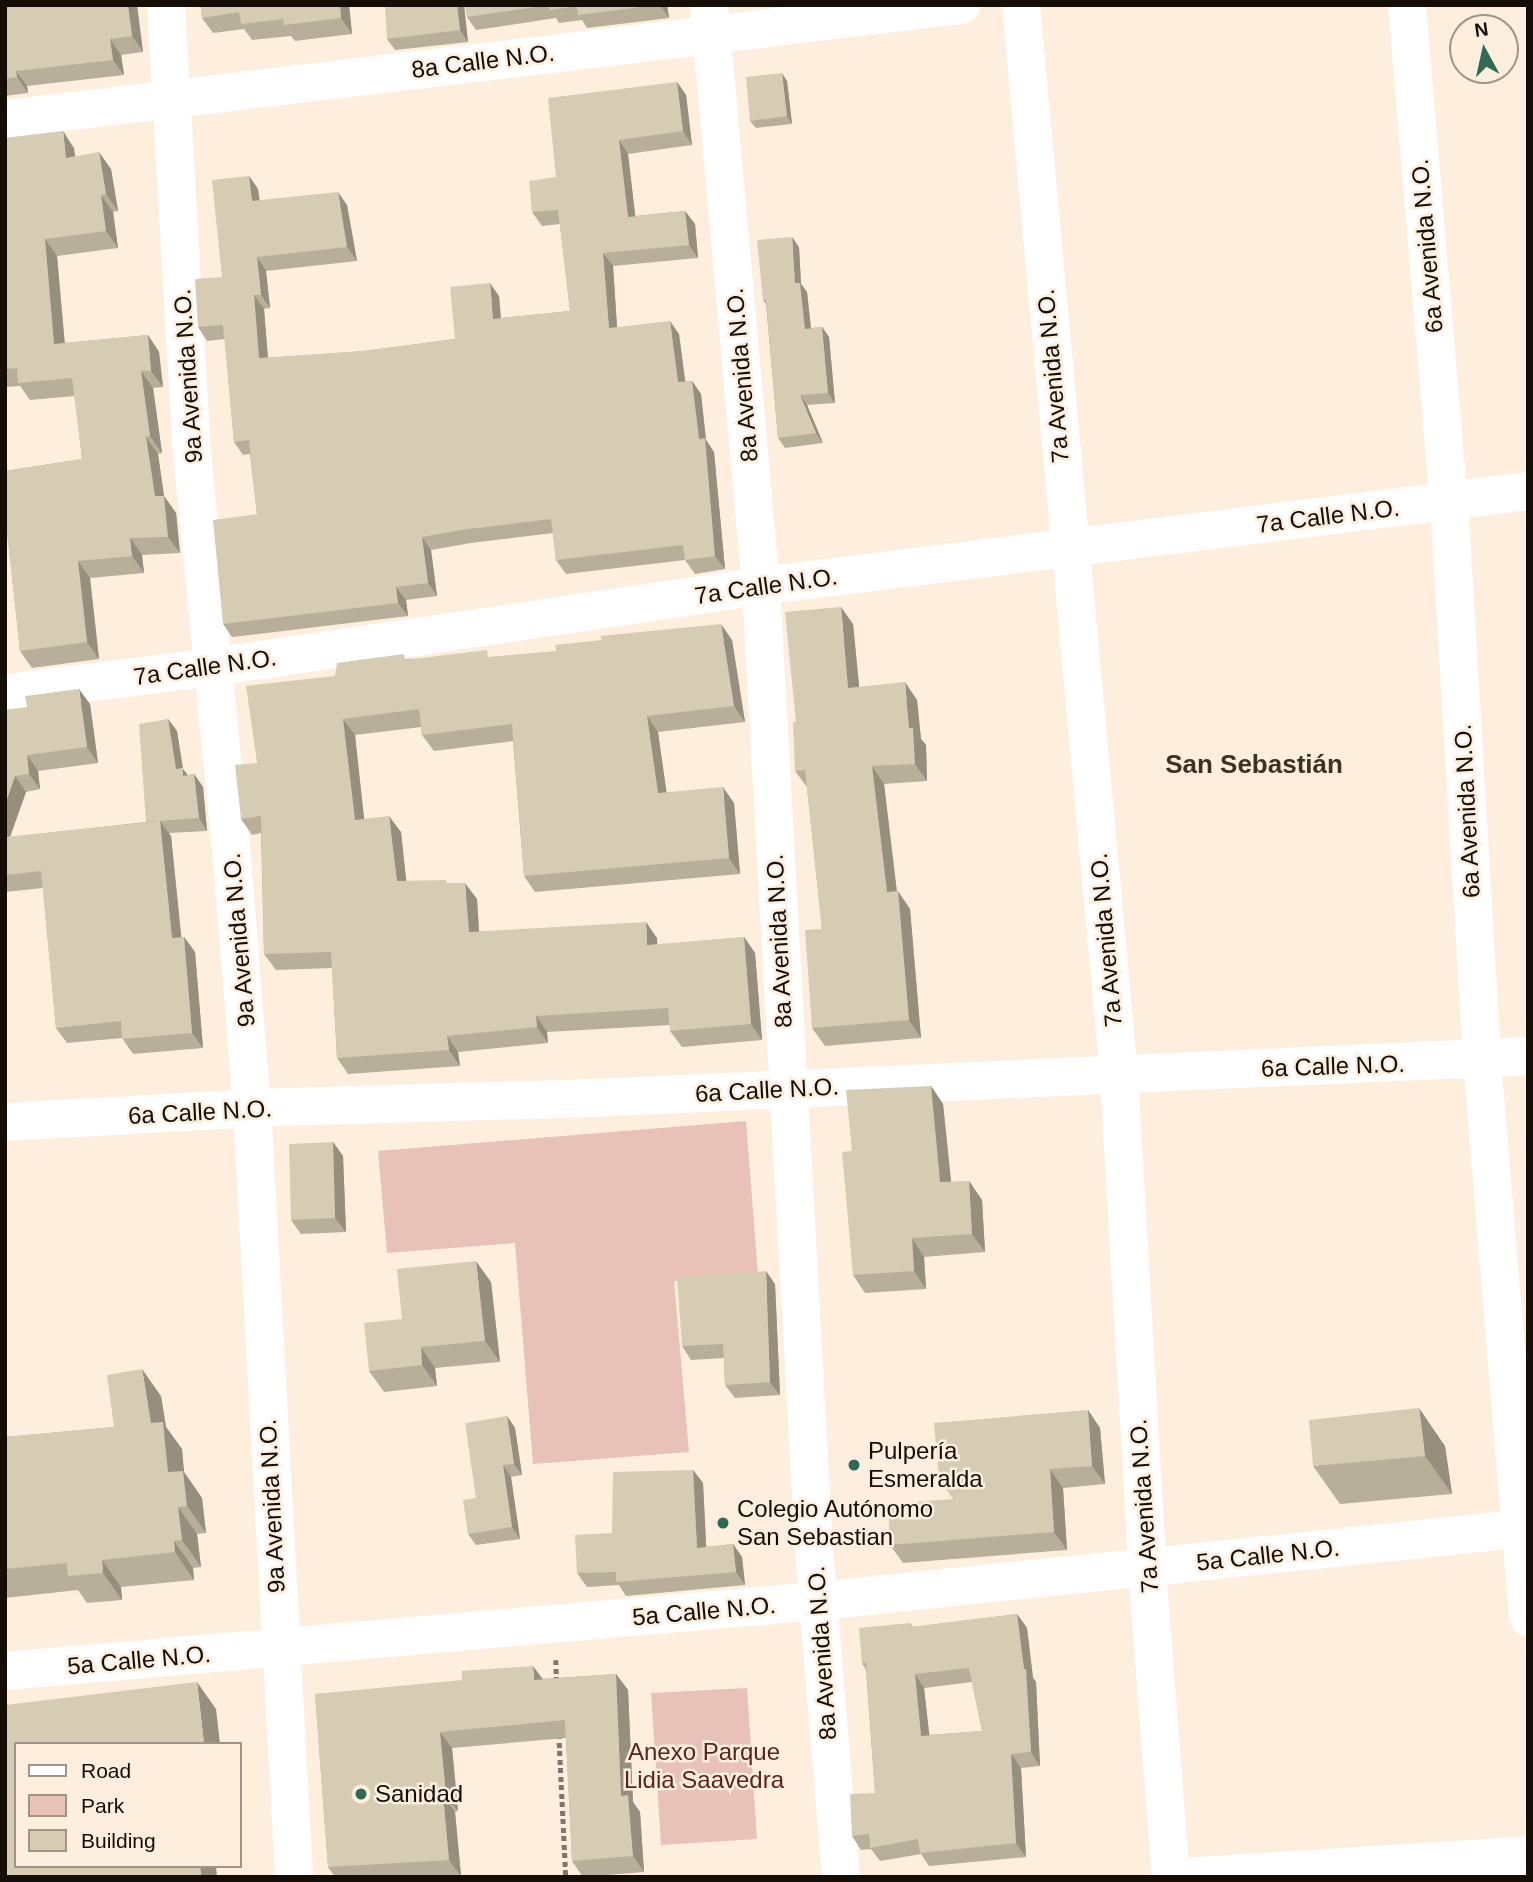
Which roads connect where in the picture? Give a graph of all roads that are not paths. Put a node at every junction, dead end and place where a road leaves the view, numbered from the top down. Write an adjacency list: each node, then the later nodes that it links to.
1 (166, 5): 6 (street, 9a Avenida N.O.)
2 (961, 5): 5 (street, 8a Calle N.O.)
3 (1021, 5): 10 (street, 7a Avenida N.O.)
4 (1407, 5): 9 (street, 6a Avenida N.O.)
5 (711, 20): 6 (street, 8a Calle N.O.); 11 (street, 8a Avenida N.O.)
6 (172, 98): 7 (street, 8a Calle N.O.); 12 (street, 9a Avenida N.O.)
7 (5, 119)
8 (1528, 491): 9 (street, 7a Calle N.O.)
9 (1449, 501): 10 (street, 7a Calle N.O.); 15 (street, 6a Avenida N.O.)
10 (1068, 547): 11 (street, 7a Calle N.O.); 16 (street, 7a Avenida N.O.)
11 (761, 586): 12 (street, 7a Calle N.O.); 17 (street, 8a Avenida N.O.)
12 (213, 667): 13 (street, 7a Calle N.O.); 18 (street, 9a Avenida N.O.)
13 (5, 693)
14 (1528, 1056): 15 (street, 6a Calle N.O.)
15 (1482, 1060): 16 (street, 6a Calle N.O.); 20 (street, 6a Avenida N.O.)
16 (1119, 1075): 17 (street, 6a Calle N.O.); 21 (street, 7a Avenida N.O.)
17 (787, 1088): 18 (street, 6a Calle N.O.); 22 (street, 8a Avenida N.O.)
18 (252, 1108): 19 (street, 6a Calle N.O.); 24 (street, 9a Avenida N.O.)
19 (5, 1122)
20 (1525, 1528): 21 (street, 5a Calle N.O.); 23 (street, 6a Avenida N.O.)
21 (1147, 1568): 22 (street, 5a Calle N.O.); 29 (street, 7a Avenida N.O.)
22 (818, 1601): 24 (street, 5a Calle N.O.); 28 (street, 8a Avenida N.O.)
23 (1528, 1617)
24 (279, 1647): 25 (street, 5a Calle N.O.); 27 (street, 9a Avenida N.O.)
25 (5, 1671)
26 (1528, 1855): 30 (street)
27 (295, 1877)
28 (841, 1877)
29 (1171, 1877)
30 (1183, 1877)

